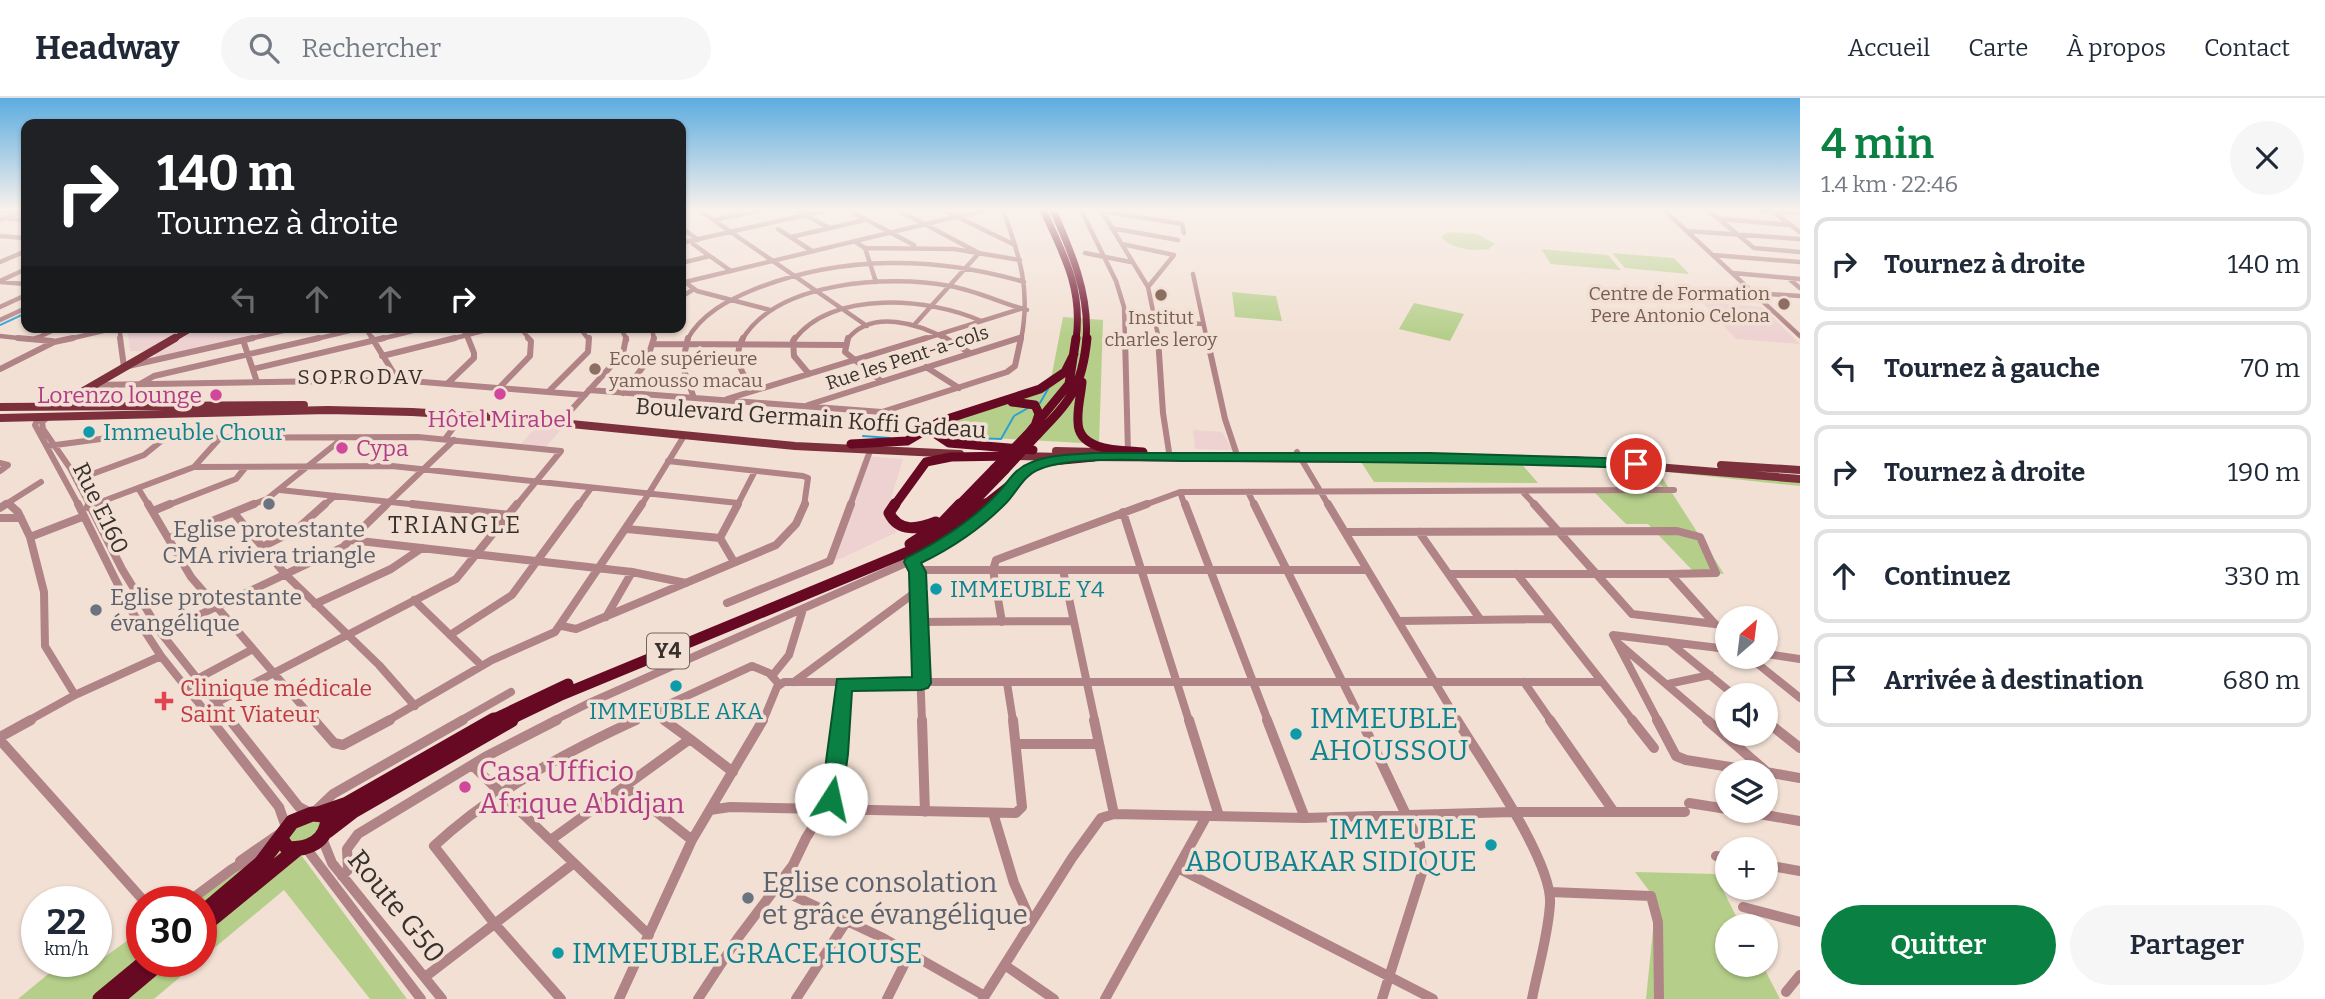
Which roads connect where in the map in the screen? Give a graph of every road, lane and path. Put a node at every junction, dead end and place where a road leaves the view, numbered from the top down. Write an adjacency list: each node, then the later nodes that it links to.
1 (706, 252): 18 (street)
2 (760, 252): 22 (street)
3 (808, 252): 22 (street)
4 (866, 252): 27 (street)
5 (969, 252): 15 (street)
6 (1017, 252): 21 (street)
7 (1063, 252): 95 (highway, Y4)
8 (1072, 252): 98 (highway, Y4)
9 (1104, 252): 19 (street)
10 (1126, 252): 25 (street)
11 (1160, 252): 43 (street)
12 (1710, 252): 17 (street)
13 (1758, 252): 20 (street)
14 (21, 253): 23 (street)
15 (979, 253): 21 (street); 28 (street)
16 (1085, 253): 19 (street)
17 (1713, 255): 20 (street); 31 (street)
18 (710, 256): 24 (street); 29 (street)
19 (1107, 257): 25 (street); 137 (street)
20 (1765, 259): 26 (street)
21 (1020, 260): 39 (street)
22 (773, 261): 29 (street); 33 (street)
23 (0, 262)
24 (686, 262)
25 (1131, 262): 43 (street)
26 (1800, 262)
27 (870, 263): 28 (street); 33 (street); 38 (street)
28 (965, 268): 39 (street); 42 (street)
29 (731, 271): 37 (street)
30 (21, 272): 36 (street)
31 (1732, 273): 34 (street); 47 (street)
32 (1193, 274): 62 (street)
33 (794, 275): 46 (street); 51 (street)
34 (1787, 278): 35 (street); 44 (street)
35 (1800, 279)
36 (0, 281): 40 (street)
37 (686, 282)
38 (876, 282): 42 (street); 46 (street)
39 (1024, 282): 55 (street)
40 (21, 283)
41 (686, 285): 45 (street)
42 (950, 286): 52 (street); 55 (street)
43 (1148, 287): 60 (street)
44 (1800, 288)
45 (694, 289): 48 (street); 51 (street)
46 (818, 292): 54 (street); 57 (street)
47 (1753, 292): 49 (street); 81 (street)
48 (686, 295)
49 (1800, 296)
50 (21, 297): 53 (street)
51 (729, 300): 57 (street); 89 (street)
52 (933, 305): 54 (street); 59 (street); 61 (street)
53 (0, 307)
54 (843, 309): 63 (street); 91 (street)
55 (1024, 309): 59 (street); 82 (street)
56 (21, 310): 58 (street)
57 (770, 310): 90 (street)
58 (1, 319)
59 (981, 321): 78 (street)
60 (1156, 321): 62 (street); 139 (street)
61 (915, 324): 63 (street); 78 (street)
62 (1203, 324): 140 (street)
63 (867, 326): 92 (street)
64 (48, 333): 84 (street)
65 (93, 333): 87 (street)
66 (119, 333): 102 (street)
67 (183, 333): 102 (main road)
68 (215, 333): 83 (street)
69 (274, 333): 85 (street)
70 (340, 333): 94 (street)
71 (369, 333): 86 (street)
72 (405, 333): 86 (street)
73 (475, 333): 79 (street)
74 (524, 333): 110 (street)
75 (584, 333): 112 (street)
76 (624, 333): 114 (street)
77 (653, 333): 88 (street)
78 (942, 334): 93 (street); 97 (street)
79 (467, 335): 96 (street); 107 (street)
80 (0, 336): 84 (street)
81 (1800, 336)
82 (1021, 337): 93 (street, Rue les Pent-a-cols); 111 (street)
83 (216, 339)
84 (34, 340): 87 (street)
85 (243, 340): 94 (street); 102 (street)
86 (373, 341): 96 (street); 101 (street)
87 (54, 342): 100 (street)
88 (654, 344): 89 (street); 115 (street)
89 (685, 344): 90 (street); 116 (street)
90 (738, 345): 91 (street); 113 (street)
91 (792, 345): 92 (street); 103 (street)
92 (844, 345): 97 (street)
93 (970, 353): 99 (street, Rue les Pent-a-cols)
94 (248, 354): 101 (street); 108 (street)
95 (1074, 354): 125 (highway, Y4); 132 (highway)
96 (382, 356): 104 (street)
97 (853, 360): 103 (street); 105 (street)
98 (1083, 365): 125 (highway, Y4); 137 (highway)
99 (926, 367): 105 (street, Rue les Pent-a-cols); 111 (street)
100 (0, 369)
101 (253, 369): 106 (street)
102 (118, 370): 109 (main road)
103 (809, 374): 113 (street)
104 (398, 380): 106 (street); 107 (street)
105 (881, 381): 120 (street, Rue les Pent-a-cols)
106 (257, 382): 108 (street)
107 (448, 383): 110 (street)
108 (140, 384): 109 (street)
109 (93, 385): 118 (main road)
110 (500, 387): 112 (street)
111 (959, 388): 120 (street)
112 (550, 390): 114 (street)
113 (756, 390): 117 (street)
114 (587, 392): 115 (street); 124 (street)
115 (623, 393): 116 (street)
116 (694, 398): 117 (street)
117 (723, 401): 120 (street)
118 (61, 405): 119 (main road, Boulevard Germain Koffi Gadeau); 123 (main road); 124 (main road, Boulevard Germain Koffi Gadeau)
119 (0, 407)
120 (804, 407)
121 (463, 415): 123 (main road, Boulevard Germain Koffi Gadeau); 126 (main road, Boulevard Germain Koffi Gadeau); 130 (street)
122 (0, 418): 123 (main road, Boulevard Germain Koffi Gadeau)
123 (41, 418): 133 (street, Rue E160); 134 (street, Rue E160)
124 (563, 419): 132 (main road, Boulevard Germain Koffi Gadeau)
125 (1032, 433): 135 (highway); 152 (highway, Y4, bridge)
126 (684, 436): 136 (main road, Boulevard Germain Koffi Gadeau); 145 (street)
127 (344, 437): 129 (street); 130 (street); 148 (street)
128 (165, 438): 129 (street); 134 (street); 157 (street)
129 (220, 438): 147 (street)
130 (444, 439): 131 (street)
131 (454, 440): 151 (street); 159 (street)
132 (851, 444): 135 (main road, Boulevard Germain Koffi Gadeau)
133 (48, 446): 134 (street); 181 (street, Rue E160)
134 (57, 446): 157 (street, Rue E160)
135 (1033, 450): 141 (main road, Boulevard Germain Koffi Gadeau)
136 (870, 451): 143 (main road, Boulevard Germain Koffi Gadeau); 214 (street)
137 (1128, 451): 138 (highway); 141 (main road)
138 (1143, 452): 139 (main road)
139 (1169, 452): 140 (main road)
140 (1236, 452): 142 (main road)
141 (1046, 453): 143 (main road, Boulevard Germain Koffi Gadeau); 144 (main road)
142 (1298, 454): 144 (main road); 149 (main road); 164 (street)
143 (1013, 456): 176 (highway)
144 (1094, 457): 155 (highway)
145 (668, 461): 154 (street); 168 (street)
146 (0, 463): 153 (street)
147 (194, 467): 150 (street); 160 (street)
148 (309, 467): 150 (street); 151 (street); 162 (street)
149 (1702, 467): 156 (main road); 156 (main road)
150 (245, 468): 175 (street)
151 (423, 470): 159 (street); 170 (street)
152 (1000, 470): 176 (highway, Y4); 191 (highway, Y4)
153 (0, 471)
154 (755, 471): 171 (street); 196 (street)
155 (1020, 475): 191 (highway); 197 (street)
156 (1800, 477)
157 (76, 480): 173 (street, Rue E160)
158 (41, 482): 172 (street)
159 (537, 482): 161 (street); 179 (street)
160 (138, 488): 173 (street); 175 (street)
161 (591, 488): 168 (street); 195 (street)
162 (280, 490): 169 (street); 178 (street)
163 (1674, 490): 165 (street)
164 (1320, 491): 165 (street); 167 (street); 185 (street)
165 (1522, 491): 184 (street)
166 (1180, 492): 167 (street); 177 (street); 202 (street)
167 (1248, 492): 203 (street)
168 (646, 494): 171 (street); 183 (street)
169 (335, 496): 170 (street); 192 (street)
170 (390, 503): 179 (street); 190 (street)
171 (738, 503): 189 (street)
172 (9, 505): 174 (street); 180 (street)
173 (88, 507): 226 (street, Rue E160)
174 (0, 508)
175 (153, 511): 188 (street)
176 (953, 512): 286 (highway, Y4)
177 (1123, 512): 199 (street); 201 (street)
178 (234, 513): 188 (street); 192 (street)
179 (510, 515): 194 (street)
180 (21, 517): 182 (street); 187 (street)
181 (82, 517): 187 (street); 233 (street, Rue E160)
182 (0, 518)
183 (627, 529): 189 (street); 198 (street)
184 (1560, 531): 186 (street); 207 (street); 209 (street)
185 (1345, 532): 186 (street); 204 (street)
186 (1419, 532): 208 (street)
187 (30, 537): 258 (street)
188 (170, 538): 216 (street)
189 (720, 538): 196 (street)
190 (351, 540): 193 (street); 210 (street)
191 (931, 541): 294 (highway, Y4)
192 (262, 547): 210 (street)
193 (422, 548): 194 (street); 215 (street)
194 (478, 553): 195 (street); 213 (street)
195 (539, 561): 198 (street); 228 (street)
196 (734, 562): 211 (street)
197 (915, 566): 199 (street); 212 (street); 217 (street)
198 (599, 568): 205 (street); 225 (street)
199 (993, 570): 200 (street); 224 (street)
200 (1063, 570): 201 (street); 221 (street)
201 (1141, 570): 202 (street); 249 (street)
202 (1208, 570): 203 (street); 250 (street)
203 (1288, 570): 204 (street); 251 (street)
204 (1367, 570): 222 (street)
205 (632, 572): 211 (street); 218 (street)
206 (1517, 573): 207 (street); 208 (street); 220 (street)
207 (1598, 573): 209 (street); 209 (street)
208 (1449, 574): 219 (street)
209 (1670, 574)
210 (286, 575): 215 (street); 216 (street)
211 (686, 583): 218 (street)
212 (917, 591): 223 (street); 242 (street)
213 (414, 600): 227 (street); 228 (street)
214 (727, 603)
215 (315, 604): 227 (street)
216 (215, 608): 226 (street); 232 (street)
217 (803, 609): 239 (street); 273 (street)
218 (606, 617): 225 (street)
219 (1480, 619): 220 (street); 222 (street)
220 (1551, 619): 245 (street)
221 (1073, 621): 224 (street); 248 (street)
222 (1399, 621): 243 (street)
223 (920, 622): 224 (street); 246 (street)
224 (1002, 622)
225 (562, 626): 236 (street)
226 (161, 633): 241 (street, Rue E160)
227 (347, 635): 238 (street); 261 (street)
228 (450, 635): 236 (street)
229 (1615, 640): 230 (street); 255 (street); 272 (street)
230 (1669, 641): 231 (street); 240 (street)
231 (1715, 647)
232 (253, 649): 238 (street); 241 (street)
233 (161, 656): 258 (street); 262 (street, Rue E160)
234 (1778, 656): 235 (street)
235 (1800, 659)
236 (482, 666): 261 (street)
237 (1765, 669): 257 (street)
238 (275, 673): 260 (street); 261 (street)
239 (772, 676): 253 (street); 263 (street)
240 (1710, 676): 252 (street); 255 (street)
241 (197, 679): 260 (street, Rue E160)
242 (793, 682): 253 (street); 254 (street)
243 (1434, 682): 244 (street); 251 (street); 283 (street)
244 (1524, 682): 245 (street); 284 (street)
245 (1600, 682): 269 (street)
246 (921, 683): 247 (street); 254 (street); 282 (street)
247 (1007, 683): 248 (street); 267 (street)
248 (1087, 683): 249 (street); 268 (street)
249 (1177, 683): 250 (street); 289 (street)
250 (1254, 683): 251 (street); 291 (street)
251 (1344, 683): 288 (street)
252 (1719, 683)
253 (779, 684): 274 (street)
254 (843, 684): 281 (street)
255 (1668, 684): 271 (street)
256 (511, 692): 286 (street)
257 (1796, 692): 259 (street)
258 (75, 695): 265 (street)
259 (1800, 698)
260 (215, 704): 262 (street); 286 (street, Rue E160)
261 (415, 706)
262 (202, 710): 295 (street, Rue E160)
263 (653, 712): 266 (street); 278 (street)
264 (1778, 730): 270 (street)
265 (0, 739): 305 (street)
266 (690, 739): 274 (street); 277 (street)
267 (1017, 744): 268 (street); 285 (street)
268 (1098, 744): 287 (street)
269 (1654, 748)
270 (1800, 748)
271 (1752, 760)
272 (1715, 764)
273 (472, 765): 278 (street); 304 (street)
274 (733, 772): 280 (street)
275 (1778, 774): 276 (street)
276 (1800, 778)
277 (625, 787): 296 (street); 297 (street)
278 (502, 795): 296 (street); 315 (street)
279 (1715, 808): 284 (street)
280 (710, 810): 281 (street); 297 (street)
281 (823, 811): 282 (street); 307 (street)
282 (925, 812): 285 (street)
283 (1512, 812): 284 (street); 288 (street); 308 (street)
284 (1614, 812)
285 (993, 813): 313 (street)
286 (315, 814): 294 (highway); 295 (highway)
287 (1114, 814): 290 (street); 313 (street)
288 (1406, 814): 291 (street); 319 (street)
289 (1219, 816): 290 (street); 291 (street)
290 (1206, 817): 301 (street)
291 (1305, 818)
292 (1778, 818): 293 (street)
293 (1799, 822)
294 (325, 834): 298 (highway); 304 (street, Route G50)
295 (281, 837): 298 (highway); 302 (street); 302 (street); 309 (highway)
296 (552, 839): 299 (street)
297 (692, 840): 316 (street)
298 (301, 849): 311 (highway); 328 (street, Route G50)
299 (574, 863): 315 (street); 316 (street)
300 (1778, 867): 303 (street)
301 (1178, 868): 319 (street); 336 (street)
302 (232, 869): 306 (street)
303 (1800, 871)
304 (342, 876): 322 (street, Route G50)
305 (131, 886)
306 (209, 886)
307 (777, 888): 312 (street); 332 (street)
308 (1550, 892): 339 (street); 340 (street)
309 (217, 901)
310 (1743, 907): 314 (street)
311 (217, 915)
312 (848, 919): 317 (street); 333 (street)
313 (1031, 921): 318 (street)
314 (1800, 922)
315 (494, 923): 322 (street); 330 (street)
316 (649, 935): 331 (street)
317 (911, 951): 325 (street); 334 (street)
318 (1006, 966): 325 (street); 335 (street)
319 (1390, 975): 337 (street); 338 (street)
320 (127, 977): 326 (highway)
321 (143, 977): 327 (highway)
322 (425, 977): 329 (street, Route G50)
323 (1798, 980): 324 (street)
324 (1786, 992)
325 (984, 998)
326 (100, 999)
327 (117, 999)
328 (421, 999)
329 (442, 999)
330 (561, 999)
331 (619, 999)
332 (698, 999)
333 (796, 999)
334 (887, 999)
335 (1054, 999)
336 (1105, 999)
337 (1382, 999)
338 (1433, 999)
339 (1532, 999)
340 (1659, 999)

